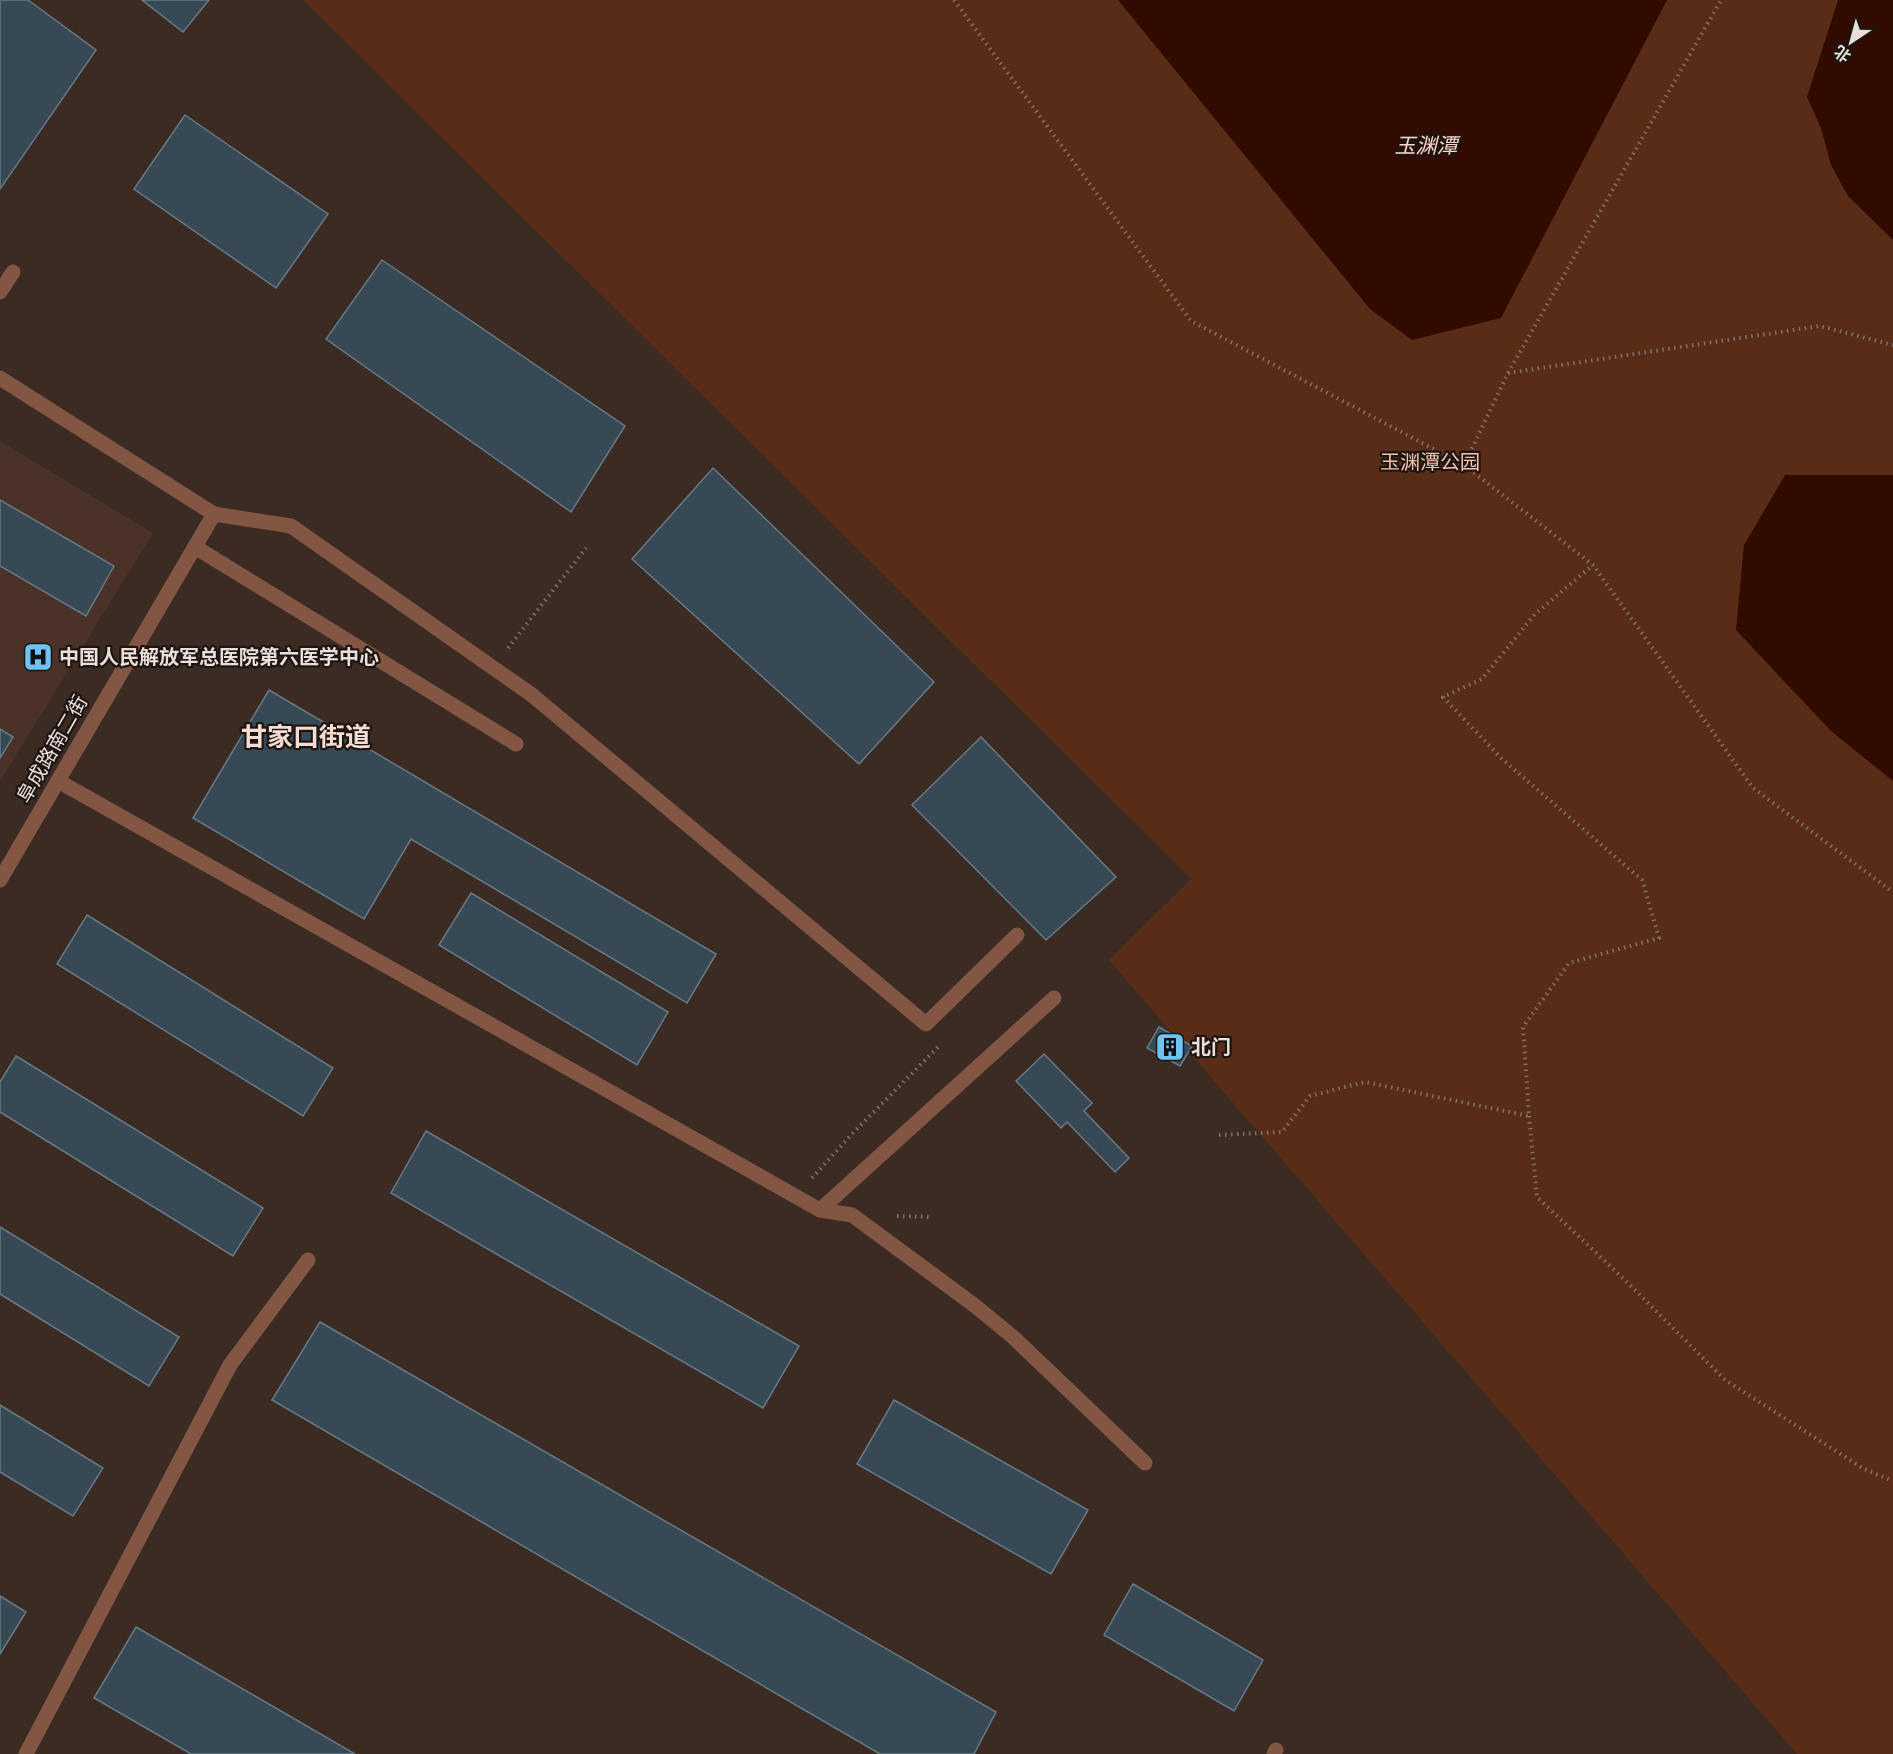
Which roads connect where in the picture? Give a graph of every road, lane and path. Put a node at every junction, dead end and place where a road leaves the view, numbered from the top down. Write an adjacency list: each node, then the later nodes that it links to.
1 (954, 0): 8 (path)
2 (1721, 0): 6 (path)
3 (13, 272): 4 (street)
4 (0, 292)
5 (1893, 345): 6 (path)
6 (1508, 373): 8 (path)
7 (0, 378): 9 (street)
8 (1464, 465): 12 (path)
9 (214, 514): 10 (street, 阜成路南二街); 13 (street)
10 (195, 547): 14 (street); 15 (street, 阜成路南二街)
11 (586, 548): 13 (path)
12 (1593, 565): 17 (path); 21 (path)
13 (493, 668): 20 (street)
14 (516, 744)
15 (58, 781): 16 (street, 阜成路南二街); 23 (street)
16 (0, 880)
17 (1893, 892)
18 (1017, 935): 20 (street)
19 (1054, 998): 24 (street)
20 (926, 1024): 23 (path)
21 (1530, 1116): 22 (path); 27 (path)
22 (1219, 1135)
23 (795, 1197): 24 (street)
24 (820, 1210): 26 (street)
25 (308, 1260): 28 (street)
26 (1145, 1463)
27 (1893, 1481)
28 (27, 1754)

